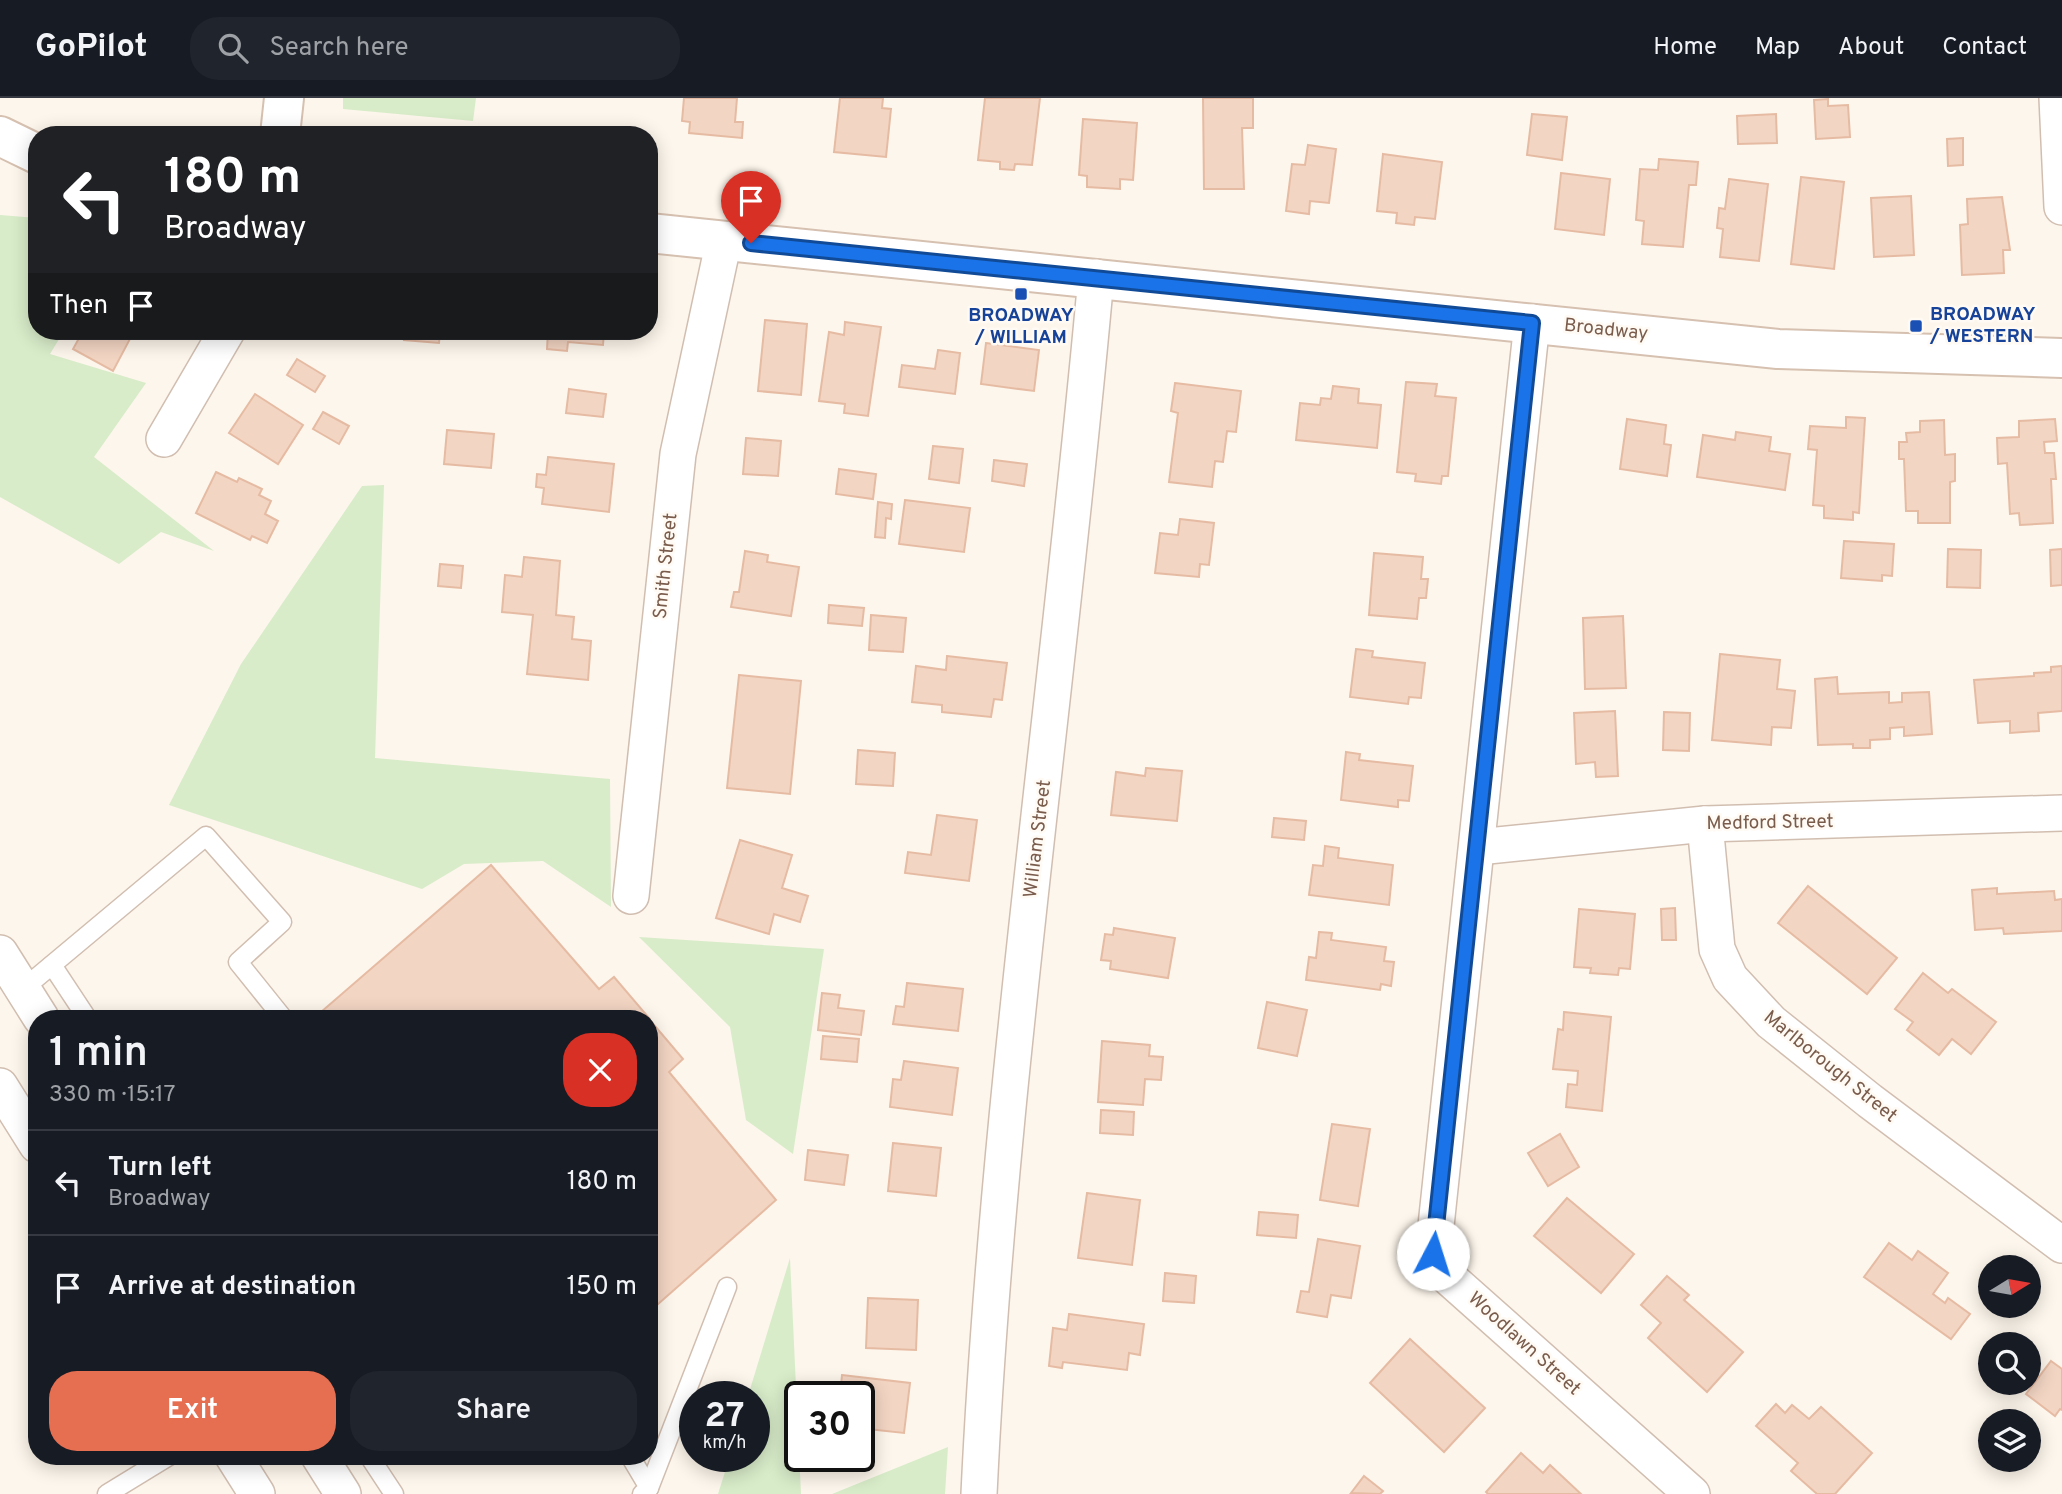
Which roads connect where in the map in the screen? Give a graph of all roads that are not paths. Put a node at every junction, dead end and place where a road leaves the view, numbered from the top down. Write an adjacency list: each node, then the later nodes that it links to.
1 (284, 98): 3 (main road)
2 (2057, 98): 8 (street)
3 (281, 126)
4 (0, 136): 5 (main road)
5 (28, 150)
6 (0, 164): 7 (main road)
7 (28, 166)
8 (2062, 206)
9 (658, 234): 10 (main road, Broadway)
10 (724, 240): 11 (main road, Broadway); 19 (street, Smith Street)
11 (1096, 277): 12 (main road, Broadway); 42 (street, William Street)
12 (1532, 323): 14 (main road, Broadway); 18 (street, Woodlawn Street)
13 (222, 340): 15 (street)
14 (2062, 358)
15 (164, 439)
16 (2062, 813): 17 (street, Medford Street)
17 (1705, 824): 18 (street, Medford Street); 28 (street, Marlborough Street)
18 (1478, 847): 43 (street, Woodlawn Street)
19 (631, 896)
20 (0, 953): 22 (street)
21 (52, 964): 22 (lane); 24 (lane); 25 (lane)
22 (23, 989): 23 (street)
23 (36, 1010)
24 (82, 1010)
25 (277, 1010)
26 (0, 1086): 27 (street)
27 (28, 1131)
28 (2062, 1245)
29 (727, 1287): 30 (lane)
30 (658, 1459)
31 (154, 1465): 38 (lane)
32 (239, 1465): 39 (street)
33 (324, 1465): 40 (street)
34 (375, 1465): 41 (lane)
35 (634, 1465): 37 (lane)
36 (655, 1465): 37 (lane)
37 (645, 1491)
38 (107, 1494)
39 (257, 1494)
40 (343, 1494)
41 (394, 1494)
42 (979, 1494)
43 (1692, 1494)

